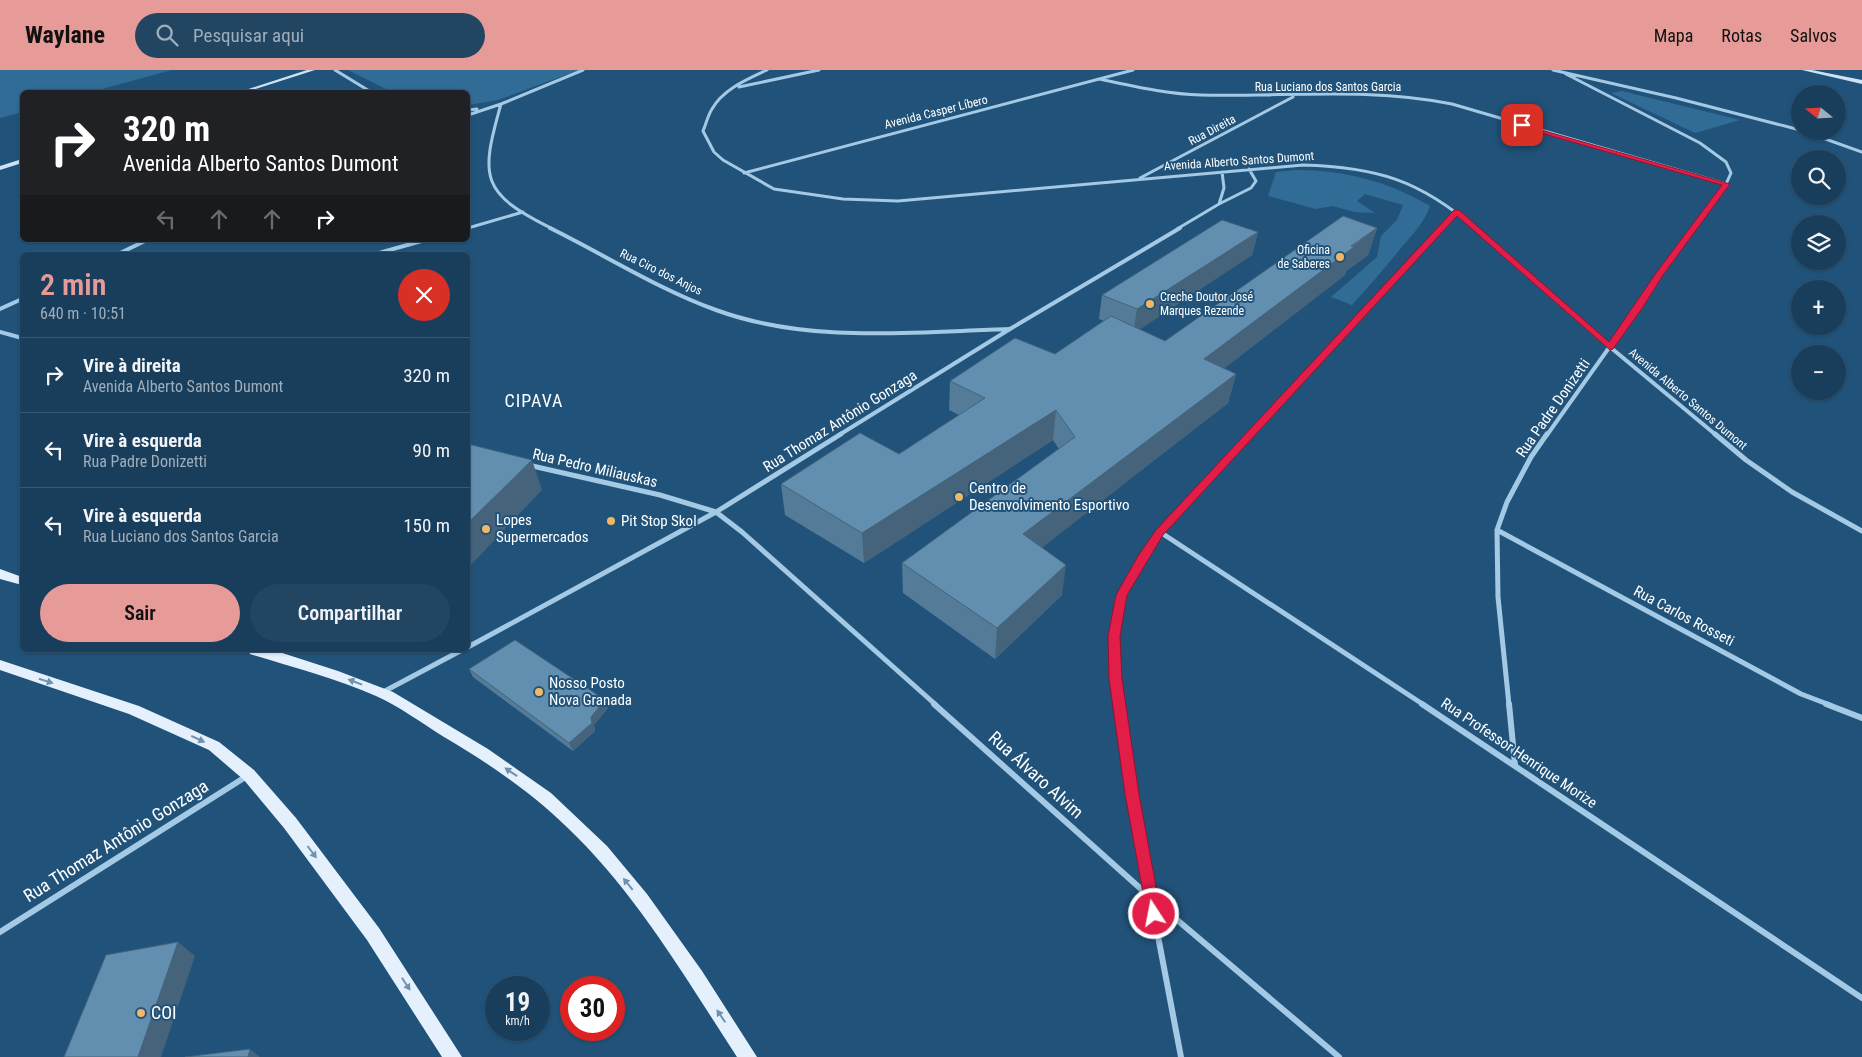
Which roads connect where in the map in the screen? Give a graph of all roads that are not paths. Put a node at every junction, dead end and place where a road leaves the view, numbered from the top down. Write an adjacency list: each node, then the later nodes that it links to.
1 (312, 70): 13 (street)
2 (335, 70): 14 (street)
3 (583, 70): 16 (street)
4 (767, 70): 12 (street, Avenida Alberto Santos Dumont)
5 (819, 70): 12 (street)
6 (1133, 70): 10 (street, Avenida Casper Líbero)
7 (1553, 70): 9 (street)
8 (1804, 70): 11 (street)
9 (1566, 74): 20 (street); 29 (street)
10 (1099, 79): 15 (street, Rua Luciano dos Santos Garcia); 27 (street, Avenida Casper Líbero)
11 (1862, 82)
12 (731, 89): 27 (street, Avenida Alberto Santos Dumont)
13 (248, 90)
14 (367, 90)
15 (1296, 95): 28 (street, Rua Direita); 29 (street, Rua Luciano dos Santos Garcia)
16 (502, 104): 17 (street); 31 (street, Rua Ciro dos Anjos)
17 (485, 108): 18 (street); 19 (street)
18 (470, 110)
19 (470, 114)
20 (1791, 128)
21 (1828, 140): 22 (street)
22 (1862, 152)
23 (20, 162): 24 (street)
24 (0, 168)
25 (1249, 169): 26 (street, Avenida Alberto Santos Dumont); 30 (street, Rua Thomaz Antônio Gonzaga); 32 (street, Avenida Alberto Santos Dumont)
26 (1222, 172): 28 (street, Avenida Alberto Santos Dumont); 30 (street)
27 (744, 173): 28 (street, Avenida Alberto Santos Dumont)
28 (1136, 180)
29 (1726, 184): 43 (street, Rua Padre Donizetti)
30 (1219, 204): 40 (street, Rua Thomaz Antônio Gonzaga)
31 (523, 212): 33 (street); 40 (street, Rua Ciro dos Anjos)
32 (1457, 212): 43 (street, Avenida Alberto Santos Dumont); 48 (street)
33 (470, 227)
34 (143, 242): 36 (street)
35 (418, 242): 37 (street)
36 (122, 252)
37 (383, 252)
38 (20, 300): 39 (street)
39 (0, 309)
40 (1010, 329): 45 (street, Rua Thomaz Antônio Gonzaga)
41 (0, 332): 42 (street)
42 (20, 337)
43 (1610, 347): 46 (street, Rua Padre Donizetti); 47 (street, Avenida Alberto Santos Dumont)
44 (525, 464): 45 (street, Rua Pedro Miliauskas)
45 (716, 512): 51 (street, Rua Thomaz Antônio Gonzaga); 59 (street, Rua Álvaro Alvim)
46 (1497, 530): 56 (street, Rua Carlos Rosseti); 57 (street, Rua Padre Donizetti)
47 (1862, 531)
48 (1160, 532): 57 (street, Rua Professor Henrique Morize); 59 (street)
49 (0, 574): 50 (main road)
50 (20, 580)
51 (470, 646)
52 (262, 652): 55 (main road, one-way to 52)
53 (458, 652): 55 (street)
54 (0, 665): 58 (main road, one-way to 58)
55 (381, 693): 63 (main road, one-way to 55)
56 (1862, 718)
57 (1515, 765): 61 (street, Rua Professor Henrique Morize)
58 (248, 775): 60 (street, Rua Thomaz Antônio Gonzaga); 62 (main road, one-way to 62)
59 (1150, 897): 64 (street); 65 (street, Rua Álvaro Alvim)
60 (0, 932)
61 (1862, 998)
62 (453, 1057)
63 (748, 1057)
64 (1182, 1057)
65 (1339, 1057)

